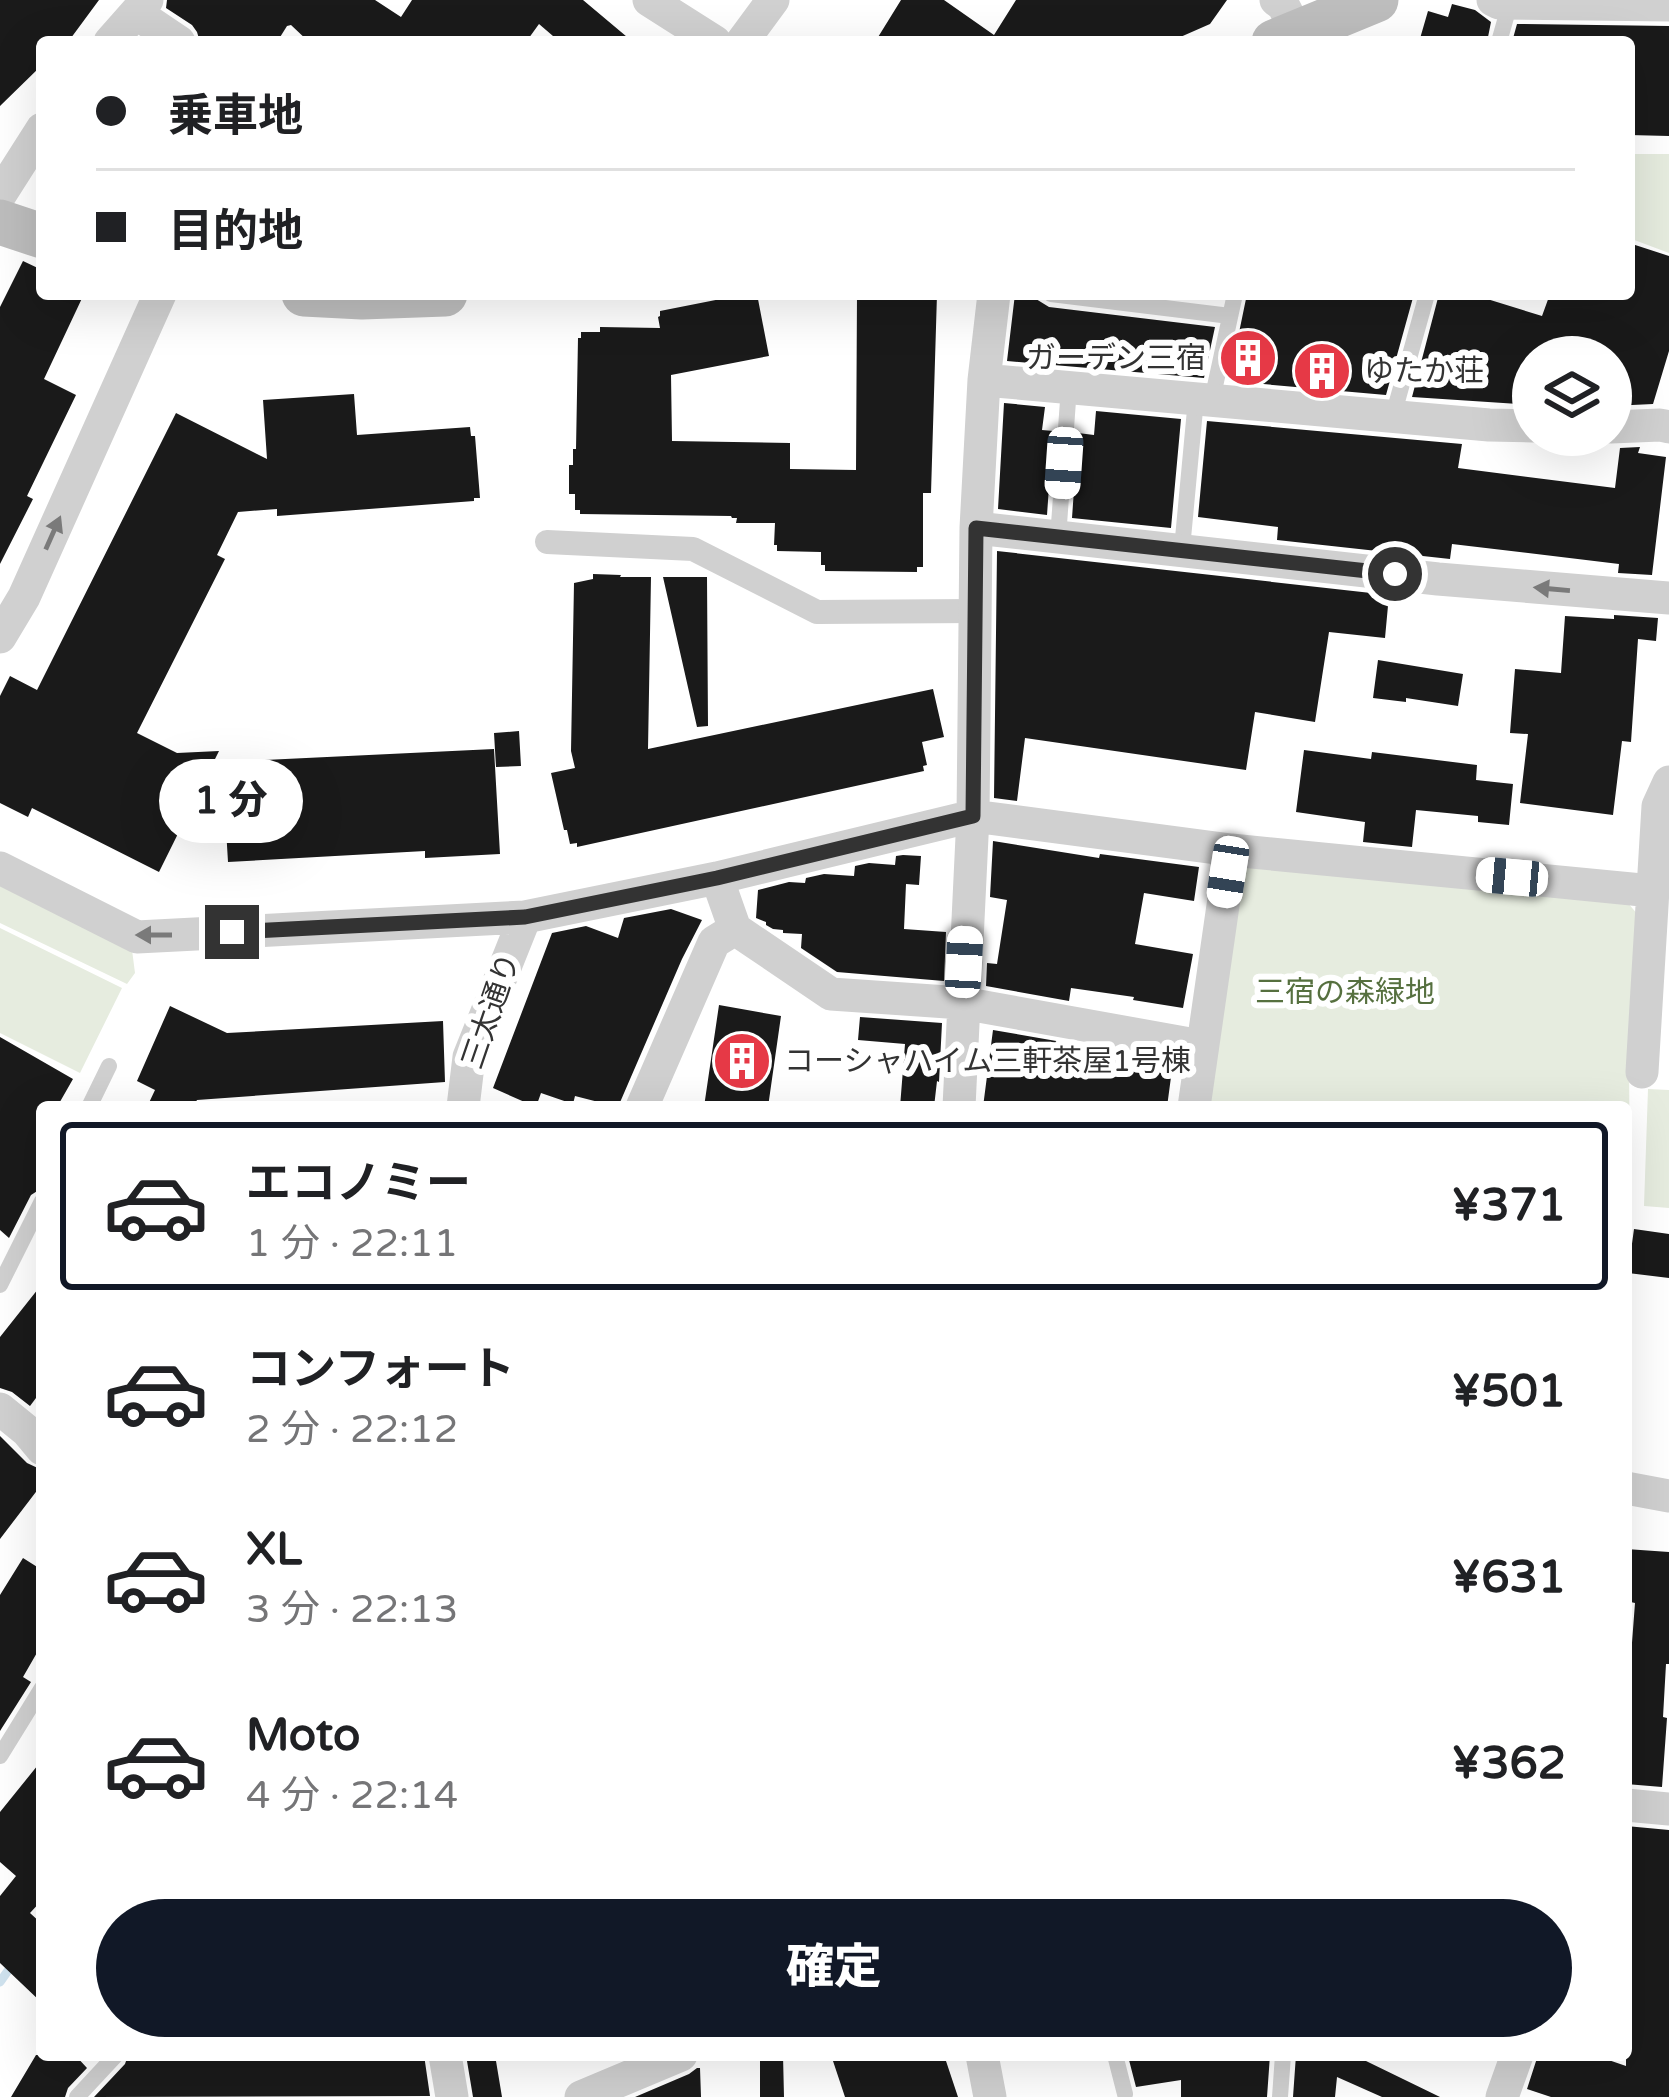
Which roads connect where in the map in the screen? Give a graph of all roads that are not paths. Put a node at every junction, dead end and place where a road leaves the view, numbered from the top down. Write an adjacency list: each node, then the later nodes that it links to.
1 (649, 0): 10 (street)
2 (772, 0): 11 (street)
3 (1376, 0): 7 (main road)
4 (1501, 1): 5 (street); 12 (lane)
5 (1669, 5)
6 (141, 7): 8 (street); 9 (street)
7 (1282, 25)
8 (115, 36)
9 (172, 36)
10 (706, 36)
11 (746, 36)
12 (1498, 36)
13 (36, 139): 14 (street)
14 (0, 196)
15 (0, 222): 16 (main road)
16 (36, 234)
17 (157, 300): 36 (street, one-way to 17)
18 (993, 300): 23 (street)
19 (1100, 300): 22 (lane)
20 (1233, 300): 22 (lane)
21 (1425, 300): 26 (lane)
22 (1230, 316): 25 (lane)
23 (984, 380): 24 (street); 30 (street)
24 (1069, 387): 25 (street); 31 (lane)
25 (1204, 400): 26 (street); 33 (lane)
26 (1393, 416): 27 (street)
27 (1512, 426)
28 (1632, 426): 29 (street)
29 (1669, 427)
30 (976, 528): 31 (street); 35 (street)
31 (1058, 538): 33 (street)
32 (547, 542): 35 (street)
33 (1182, 549): 34 (street, one-way to 33)
34 (1669, 598)
35 (976, 611): 38 (street)
36 (0, 637)
37 (1669, 782): 42 (street)
38 (973, 816): 39 (street); 41 (street); 45 (street)
39 (1231, 850): 42 (street); 46 (street)
40 (0, 868): 43 (street, one-way to 40)
41 (717, 878): 43 (street); 44 (street)
42 (1652, 891): 48 (street)
43 (525, 917): 50 (street, 三太通り)
44 (735, 928): 45 (street); 51 (street)
45 (962, 1003): 46 (street); 52 (street)
46 (1201, 1046): 53 (street)
47 (109, 1066): 49 (lane)
48 (1642, 1072)
49 (92, 1101)
50 (464, 1101)
51 (645, 1101)
52 (959, 1101)
53 (1195, 1101)
54 (36, 1213): 55 (lane)
55 (0, 1285)
56 (0, 1409): 57 (street)
57 (36, 1442)
58 (1632, 1489): 59 (street)
59 (1669, 1496)
60 (36, 1698): 61 (lane)
61 (0, 1756)
62 (1632, 1805): 63 (street)
63 (1669, 1809)
64 (110, 2061): 73 (lane)
65 (446, 2061): 74 (street)
66 (667, 2061): 75 (street)
67 (983, 2061): 76 (street)
68 (1117, 2061): 71 (lane)
69 (1283, 2061): 77 (lane)
70 (1516, 2061): 72 (street)
71 (1125, 2094)
72 (1510, 2094)
73 (76, 2097)
74 (452, 2097)
75 (581, 2097)
76 (990, 2097)
77 (1280, 2097)

